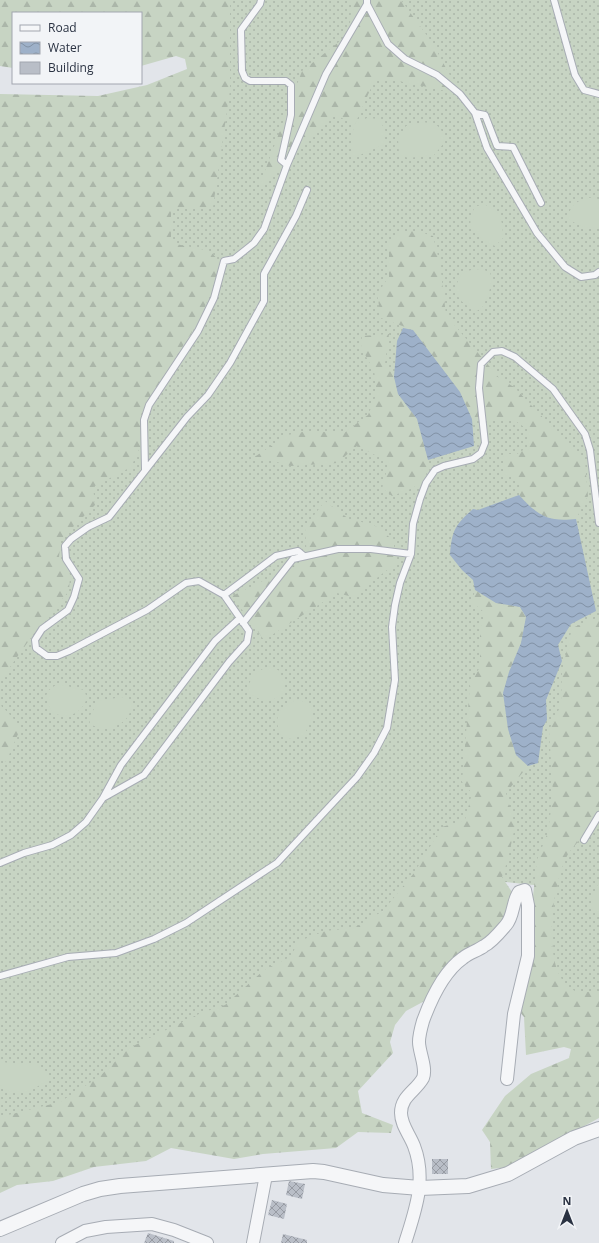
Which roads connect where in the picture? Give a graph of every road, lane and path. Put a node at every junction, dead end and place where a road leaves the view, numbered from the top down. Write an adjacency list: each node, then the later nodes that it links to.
1 (260, 0): 6 (lane)
2 (554, 0): 4 (lane)
3 (367, 2): 5 (lane); 6 (lane)
4 (599, 94)
5 (475, 113): 8 (lane); 9 (lane)
6 (287, 165): 10 (lane)
7 (307, 190): 10 (lane)
8 (541, 203)
9 (599, 272)
10 (145, 471): 14 (lane)
11 (599, 523): 12 (lane)
12 (411, 554): 13 (lane); 20 (lane)
13 (304, 556): 14 (lane); 15 (lane)
14 (224, 595): 15 (lane)
15 (242, 621): 16 (lane); 16 (lane)
16 (103, 798): 19 (lane)
17 (599, 814): 18 (lane)
18 (584, 840)
19 (0, 863)
20 (0, 976)
21 (507, 1079): 24 (street)
22 (599, 1129): 24 (street)
23 (266, 1175): 24 (street); 25 (street); 28 (street)
24 (420, 1188): 29 (street)
25 (0, 1229)
26 (62, 1243): 27 (street)
27 (207, 1243)
28 (253, 1243)
29 (405, 1243)

